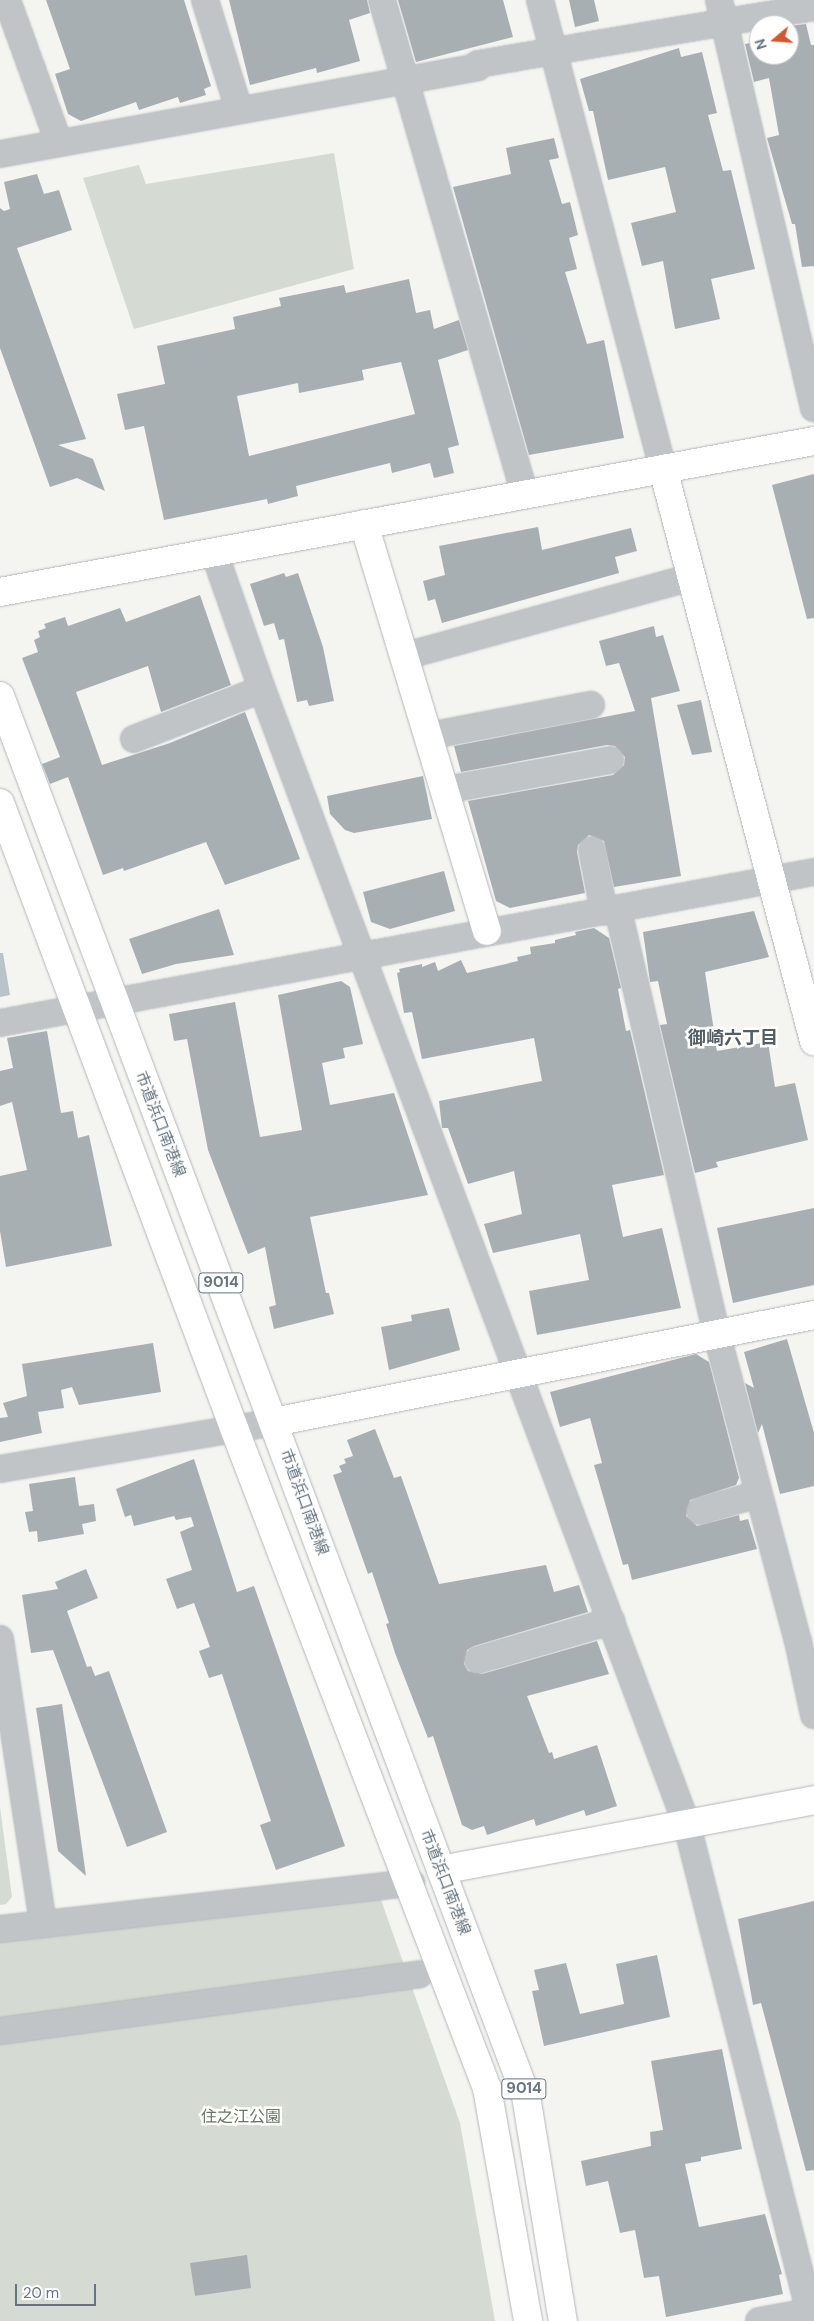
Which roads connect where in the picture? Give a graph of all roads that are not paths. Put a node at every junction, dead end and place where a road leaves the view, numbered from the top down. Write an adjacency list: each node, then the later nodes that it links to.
1 (7, 0): 10 (street)
2 (205, 0): 9 (street)
3 (382, 0): 8 (street)
4 (540, 0): 7 (street)
5 (814, 7): 6 (street)
6 (722, 12): 7 (street); 12 (street)
7 (554, 52): 8 (street); 14 (street)
8 (406, 80): 9 (street); 15 (street)
9 (239, 110): 10 (street)
10 (59, 143): 11 (street)
11 (0, 154)
12 (814, 408)
13 (814, 441): 14 (main road)
14 (663, 469): 15 (main road); 18 (main road)
15 (525, 495): 16 (main road)
16 (364, 524): 17 (main road); 20 (main road)
17 (214, 552): 19 (main road); 21 (street)
18 (691, 577): 20 (street); 31 (main road)
19 (0, 592)
20 (404, 656): 24 (main road)
21 (262, 689): 25 (street); 34 (street)
22 (0, 696): 35 (main road, 市道浜口南港線 / 9014)
23 (591, 705): 24 (street)
24 (428, 736): 27 (main road)
25 (134, 738)
26 (610, 760): 27 (street)
27 (445, 790): 33 (main road)
28 (0, 803): 36 (main road, 市道浜口南港線 / 9014)
29 (592, 850): 32 (street)
30 (814, 872): 31 (street)
31 (772, 881): 32 (street); 38 (main road)
32 (611, 911): 33 (street); 40 (street)
33 (487, 931): 34 (street)
34 (363, 954): 35 (street); 41 (street)
35 (113, 1001): 36 (street); 42 (main road, 市道浜口南港線 / 9014)
36 (77, 1009): 37 (street); 43 (main road, 市道浜口南港線 / 9014)
37 (0, 1023)
38 (814, 1041)
39 (814, 1316): 40 (main road)
40 (717, 1335): 41 (main road); 45 (street)
41 (519, 1373): 42 (main road); 47 (street)
42 (274, 1422): 43 (street); 53 (main road, 市道浜口南港線 / 9014)
43 (234, 1428): 44 (street); 54 (main road, 市道浜口南港線 / 9014)
44 (0, 1469)
45 (759, 1494): 46 (street); 50 (street)
46 (700, 1511)
47 (611, 1621): 49 (street); 52 (street)
48 (0, 1639): 55 (street)
49 (478, 1660)
50 (814, 1716)
51 (814, 1800): 52 (main road)
52 (687, 1825): 53 (main road); 59 (street)
53 (441, 1870): 61 (main road, 市道浜口南港線 / 9014)
54 (411, 1882): 55 (street); 60 (main road, 市道浜口南港線 / 9014)
55 (44, 1924): 56 (street)
56 (0, 1929)
57 (419, 1974): 58 (street)
58 (0, 2031)
59 (812, 2314): 62 (street)
60 (528, 2321)
61 (563, 2321)
62 (759, 2321)

